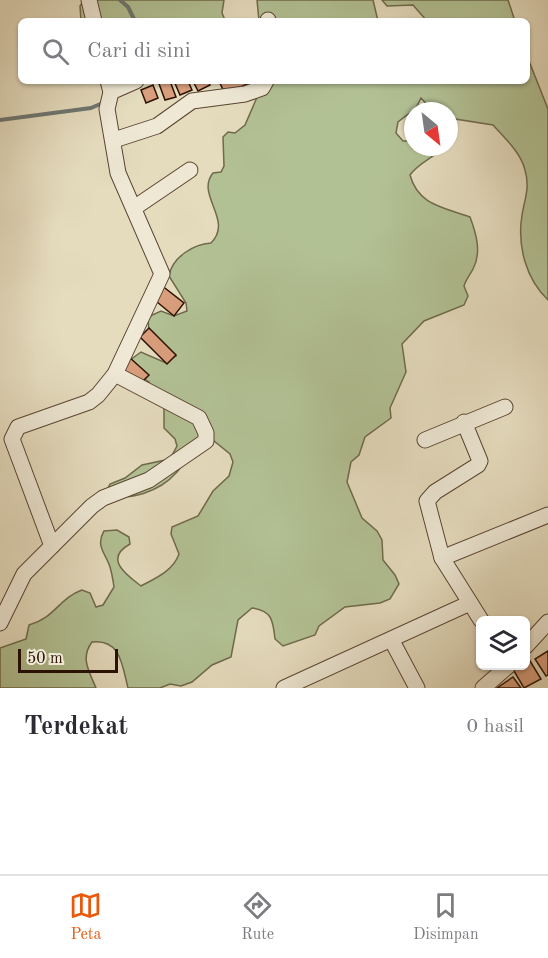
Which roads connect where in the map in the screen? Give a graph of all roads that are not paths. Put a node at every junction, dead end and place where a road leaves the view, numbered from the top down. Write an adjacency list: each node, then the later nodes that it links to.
1 (89, 0): 2 (street)
2 (93, 18)
3 (130, 84): 5 (street)
4 (264, 84): 6 (street)
5 (109, 94): 6 (street)
6 (114, 140): 8 (street)
7 (190, 170): 8 (street)
8 (134, 208): 9 (street)
9 (115, 374): 14 (street); 14 (street)
10 (505, 407): 11 (street)
11 (464, 422): 12 (street); 15 (street)
12 (425, 440)
13 (548, 515): 15 (street)
14 (52, 546): 19 (street)
15 (442, 558): 16 (street)
16 (470, 603): 17 (street); 20 (street)
17 (478, 616)
18 (548, 622): 21 (street)
19 (0, 623)
20 (392, 640): 24 (street); 25 (street)
21 (530, 641)
22 (504, 670): 23 (street)
23 (488, 687)
24 (284, 688)
25 (417, 688)

